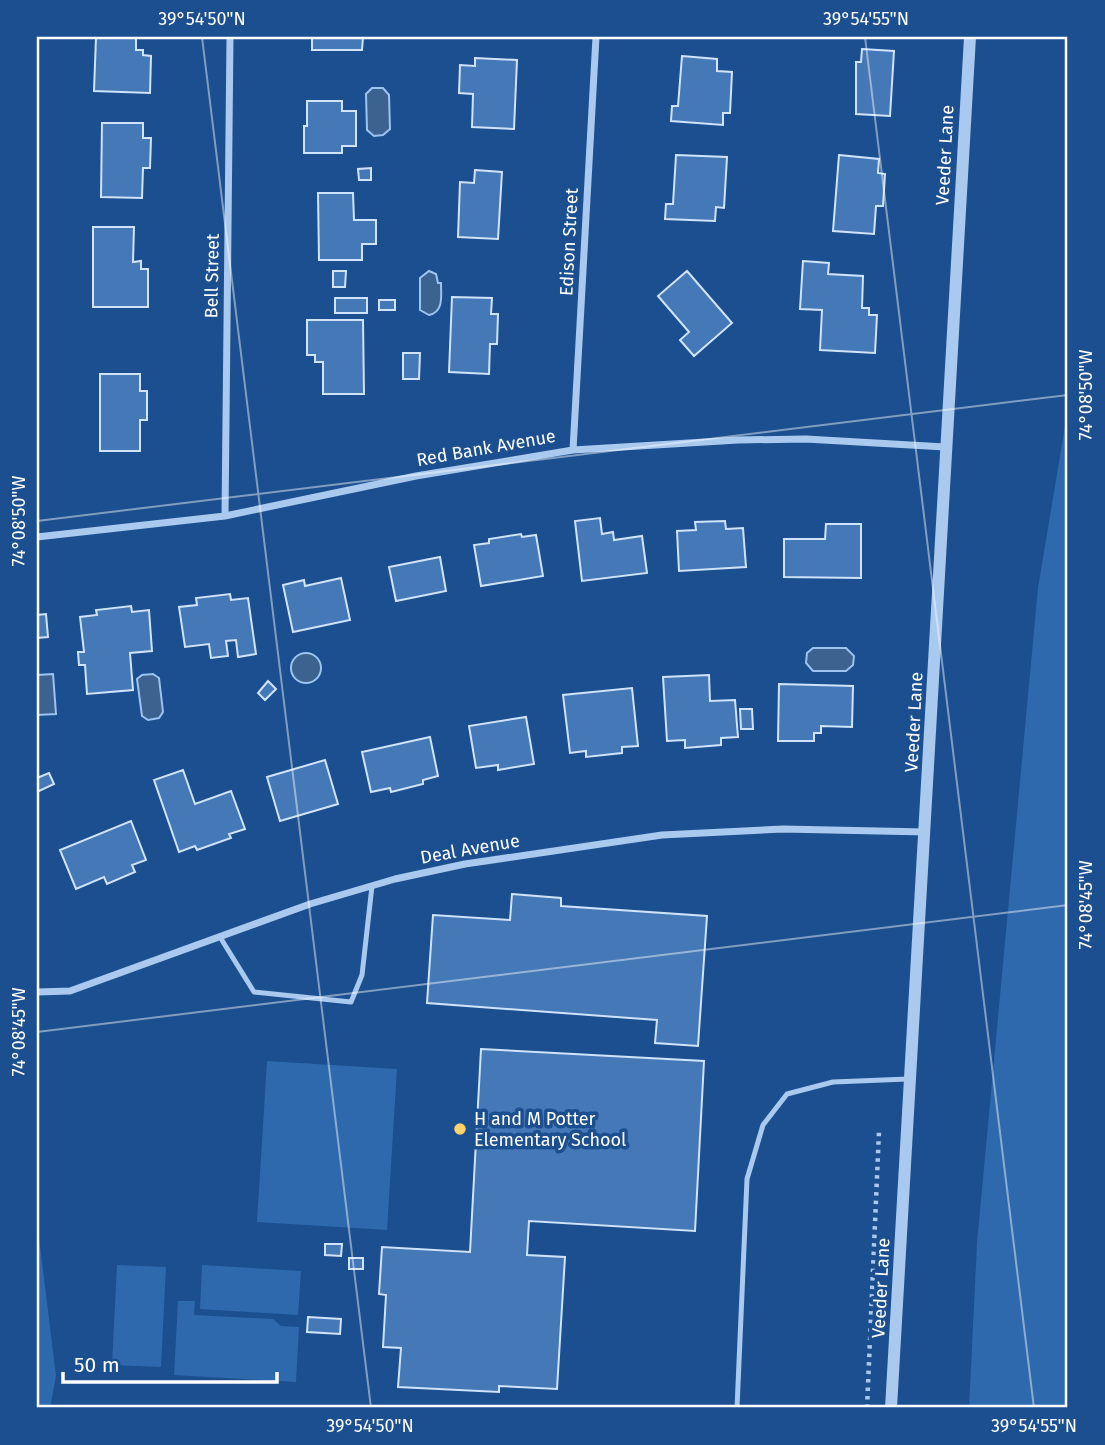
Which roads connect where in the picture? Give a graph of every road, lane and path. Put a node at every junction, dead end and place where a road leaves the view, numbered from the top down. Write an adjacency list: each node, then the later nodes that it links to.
1 (230, 37): 6 (street, Bell Street)
2 (596, 37): 5 (street, Edison Street)
3 (970, 37): 4 (street, Veeder Lane)
4 (946, 447): 5 (street, Red Bank Avenue); 8 (street, Veeder Lane)
5 (573, 450): 6 (street, Red Bank Avenue)
6 (225, 516): 7 (street, Red Bank Avenue)
7 (37, 537)
8 (926, 832): 9 (street, Deal Avenue); 12 (street, Veeder Lane)
9 (372, 886): 10 (street, Deal Avenue); 10 (lane)
10 (220, 937): 11 (street, Deal Avenue)
11 (37, 992)
12 (911, 1079): 14 (lane); 16 (street, Veeder Lane)
13 (879, 1131): 15 (path)
14 (737, 1408)
15 (867, 1408)
16 (891, 1408)

